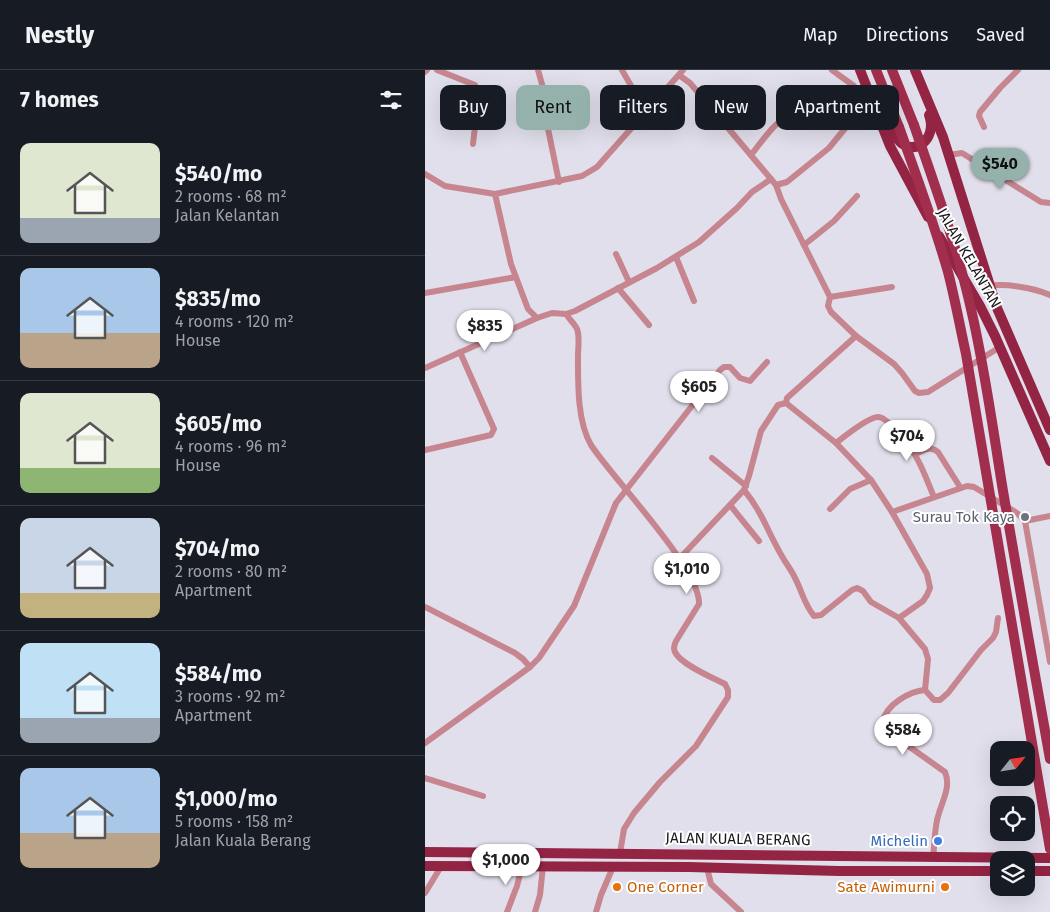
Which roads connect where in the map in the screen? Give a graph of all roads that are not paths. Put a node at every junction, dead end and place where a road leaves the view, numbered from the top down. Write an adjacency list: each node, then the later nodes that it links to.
1 (437, 70): 22 (street)
2 (538, 70): 26 (street)
3 (622, 70): 12 (street)
4 (832, 70): 11 (street)
5 (862, 70): 15 (highway, JALAN KELANTAN)
6 (876, 70): 80 (main road, bridge)
7 (891, 70): 77 (main road, bridge)
8 (914, 70): 21 (highway); 24 (highway, JALAN KELANTAN)
9 (1018, 70): 17 (street)
10 (681, 73): 13 (street); 23 (street)
11 (842, 73): 14 (street)
12 (631, 85)
13 (670, 85)
14 (853, 85)
15 (868, 85)
16 (776, 125): 23 (street)
17 (984, 127)
18 (630, 130): 26 (street)
19 (844, 130): 27 (street)
20 (885, 130): 47 (highway, JALAN KELANTAN)
21 (892, 130)
22 (473, 144)
23 (751, 155): 27 (street)
24 (949, 155): 30 (street); 36 (highway, JALAN KELANTAN)
25 (425, 174): 28 (street)
26 (559, 182): 28 (street)
27 (774, 182): 31 (street); 33 (street)
28 (495, 194): 34 (street)
29 (857, 196): 31 (street)
30 (1050, 203)
31 (804, 244): 41 (street)
32 (616, 254): 35 (street)
33 (676, 257): 35 (street); 42 (street)
34 (516, 277): 39 (street); 44 (street)
35 (629, 282): 38 (street)
36 (989, 286): 40 (street); 52 (highway, JALAN KELANTAN)
37 (892, 287): 41 (street)
38 (619, 288): 43 (street); 45 (street)
39 (425, 293)
40 (1050, 295)
41 (830, 298): 46 (street)
42 (695, 301)
43 (566, 314): 44 (street); 61 (street)
44 (537, 318): 48 (street)
45 (649, 325)
46 (857, 336): 47 (street); 51 (street)
47 (1000, 347): 57 (highway, JALAN KELANTAN)
48 (460, 352): 50 (street); 54 (street)
49 (767, 362): 61 (street)
50 (425, 368)
51 (786, 403): 53 (street); 60 (street)
52 (1050, 430)
53 (836, 443): 55 (street); 58 (street)
54 (425, 450)
55 (915, 454): 59 (street); 62 (street)
56 (711, 458): 60 (street)
57 (1050, 462)
58 (871, 480): 64 (street); 65 (street)
59 (960, 487): 62 (street); 67 (street)
60 (745, 488): 63 (street); 71 (street)
61 (625, 490): 69 (street); 74 (street)
62 (934, 497): 65 (street)
63 (730, 505): 68 (street); 69 (street)
64 (830, 509)
65 (892, 512): 71 (street)
66 (1050, 516): 67 (street)
67 (1025, 522): 73 (street)
68 (759, 541)
69 (679, 559): 82 (street)
70 (425, 607): 74 (street)
71 (899, 618): 75 (street)
72 (998, 618): 75 (street)
73 (1050, 662)
74 (530, 667): 76 (street)
75 (925, 690): 85 (street)
76 (425, 743)
77 (1050, 759)
78 (425, 778): 79 (street)
79 (483, 796)
80 (1050, 849)
81 (425, 852): 82 (highway, JALAN KUALA BERANG)
82 (619, 853): 83 (highway, JALAN KUALA BERANG)
83 (697, 854): 84 (highway, JALAN KUALA BERANG); 92 (highway)
84 (787, 855): 85 (highway, JALAN KUALA BERANG); 93 (highway)
85 (933, 857): 86 (highway, JALAN KUALA BERANG)
86 (1050, 858)
87 (425, 866): 88 (highway, JALAN KUALA BERANG)
88 (442, 866): 89 (highway, JALAN KUALA BERANG); 97 (street)
89 (522, 866): 90 (highway, JALAN KUALA BERANG); 98 (street)
90 (543, 866): 91 (highway, JALAN KUALA BERANG); 99 (street)
91 (613, 867): 92 (highway, JALAN KUALA BERANG); 100 (street)
92 (703, 868): 93 (highway, JALAN KUALA BERANG); 101 (street)
93 (839, 871): 94 (highway, JALAN KUALA BERANG)
94 (990, 871)
95 (1035, 871): 96 (highway)
96 (1050, 871)
97 (425, 892)
98 (507, 912)
99 (535, 912)
100 (596, 912)
101 (741, 912)

